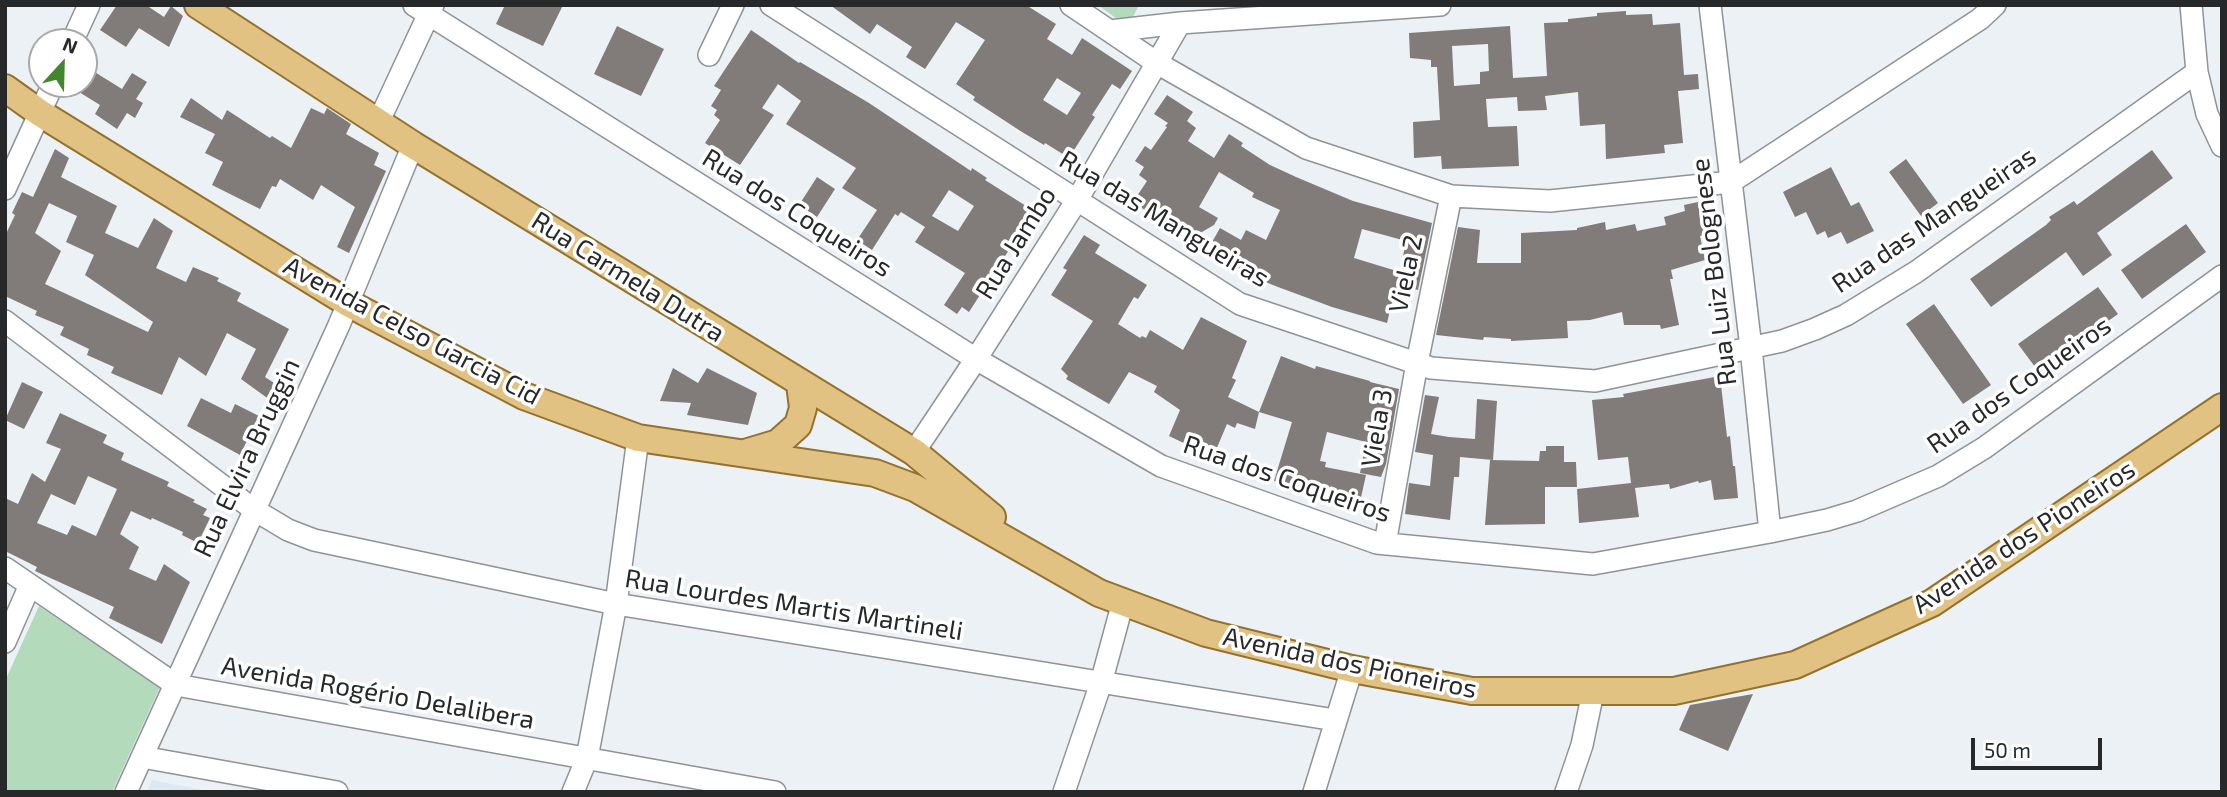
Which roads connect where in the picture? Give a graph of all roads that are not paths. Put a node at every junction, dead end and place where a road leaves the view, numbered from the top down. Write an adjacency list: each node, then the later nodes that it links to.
1 (89, 5): 13 (street)
2 (198, 5): 21 (main road, Rua Carmela Dutra)
3 (733, 5): 15 (street)
4 (771, 5): 27 (street, Rua das Mangueiras)
5 (1072, 5): 14 (street)
6 (1440, 5): 11 (street)
7 (1710, 5): 24 (street, Rua Luiz Bolognese)
8 (1995, 5): 24 (street)
9 (2191, 5): 17 (street)
10 (425, 8): 21 (street); 32 (street, Rua dos Coqueiros)
11 (1358, 8): 12 (street)
12 (1180, 23): 14 (street); 16 (street, Rua Jambo)
13 (78, 28)
14 (1111, 31): 16 (street)
15 (709, 55)
16 (1157, 63): 26 (street); 27 (street, Rua Jambo)
17 (2197, 72): 23 (street); 31 (street, Rua das Mangueiras)
18 (5, 88): 20 (main road, Avenida Celso Garcia Cid)
19 (47, 98): 20 (street)
20 (40, 113): 25 (street); 29 (main road, Avenida Celso Garcia Cid)
21 (379, 123): 22 (main road, Rua Carmela Dutra)
22 (414, 145): 29 (street, Rua Elvira Bruggin); 34 (main road, Rua Carmela Dutra)
23 (2222, 146)
24 (1731, 182): 26 (street); 31 (street, Rua Luiz Bolognese)
25 (5, 189)
26 (1451, 196): 33 (street, Viela 2)
27 (1077, 200): 32 (street, Rua Jambo); 33 (street, Rua das Mangueiras)
28 (2222, 276): 41 (street, Rua dos Coqueiros)
29 (348, 303): 36 (main road, Avenida Celso Garcia Cid); 40 (street, Rua Elvira Bruggin)
30 (5, 321): 40 (street, Rua Lourdes Martis Martineli)
31 (1751, 348): 33 (street, Rua das Mangueiras); 41 (street, Rua Luiz Bolognese)
32 (976, 359): 37 (street, Rua Jambo); 42 (street, Rua dos Coqueiros)
33 (1417, 363): 42 (street, Viela 3)
34 (800, 384): 37 (main road, Rua Carmela Dutra); 38 (main road)
35 (2222, 407): 52 (main road, Avenida dos Pioneiros)
36 (638, 438): 38 (main road, Avenida Celso Garcia Cid); 47 (street)
37 (914, 452): 39 (main road); 43 (main road, Rua Carmela Dutra)
38 (739, 454): 39 (main road, Avenida Celso Garcia Cid)
39 (875, 473): 43 (main road, Avenida Celso Garcia Cid)
40 (253, 509): 47 (street, Rua Lourdes Martis Martineli); 51 (street, Rua Elvira Bruggin)
41 (1770, 532): 42 (street, Rua dos Coqueiros)
42 (1385, 544)
43 (1048, 562): 46 (main road, Avenida dos Pioneiros)
44 (5, 568): 45 (street, Avenida Rogério Delalibera)
45 (30, 585): 48 (street); 51 (street, Avenida Rogério Delalibera)
46 (1123, 602): 49 (main road, Avenida dos Pioneiros); 50 (street)
47 (616, 604): 50 (street, Rua Lourdes Martis Martineli); 55 (street)
48 (5, 642)
49 (1352, 669): 52 (main road, Avenida dos Pioneiros); 53 (street)
50 (1101, 682): 53 (street, Rua Lourdes Martis Martineli); 60 (street)
51 (176, 685): 54 (street, Rua Elvira Bruggin); 55 (street, Avenida Rogério Delalibera)
52 (1593, 692): 62 (street)
53 (1335, 720): 61 (street)
54 (142, 757): 56 (street, Rua Elvira Bruggin); 57 (street)
55 (587, 758): 58 (street); 59 (street, Avenida Rogério Delalibera)
56 (126, 792)
57 (337, 792)
58 (573, 792)
59 (775, 792)
60 (1064, 792)
61 (1314, 792)
62 (1566, 792)

